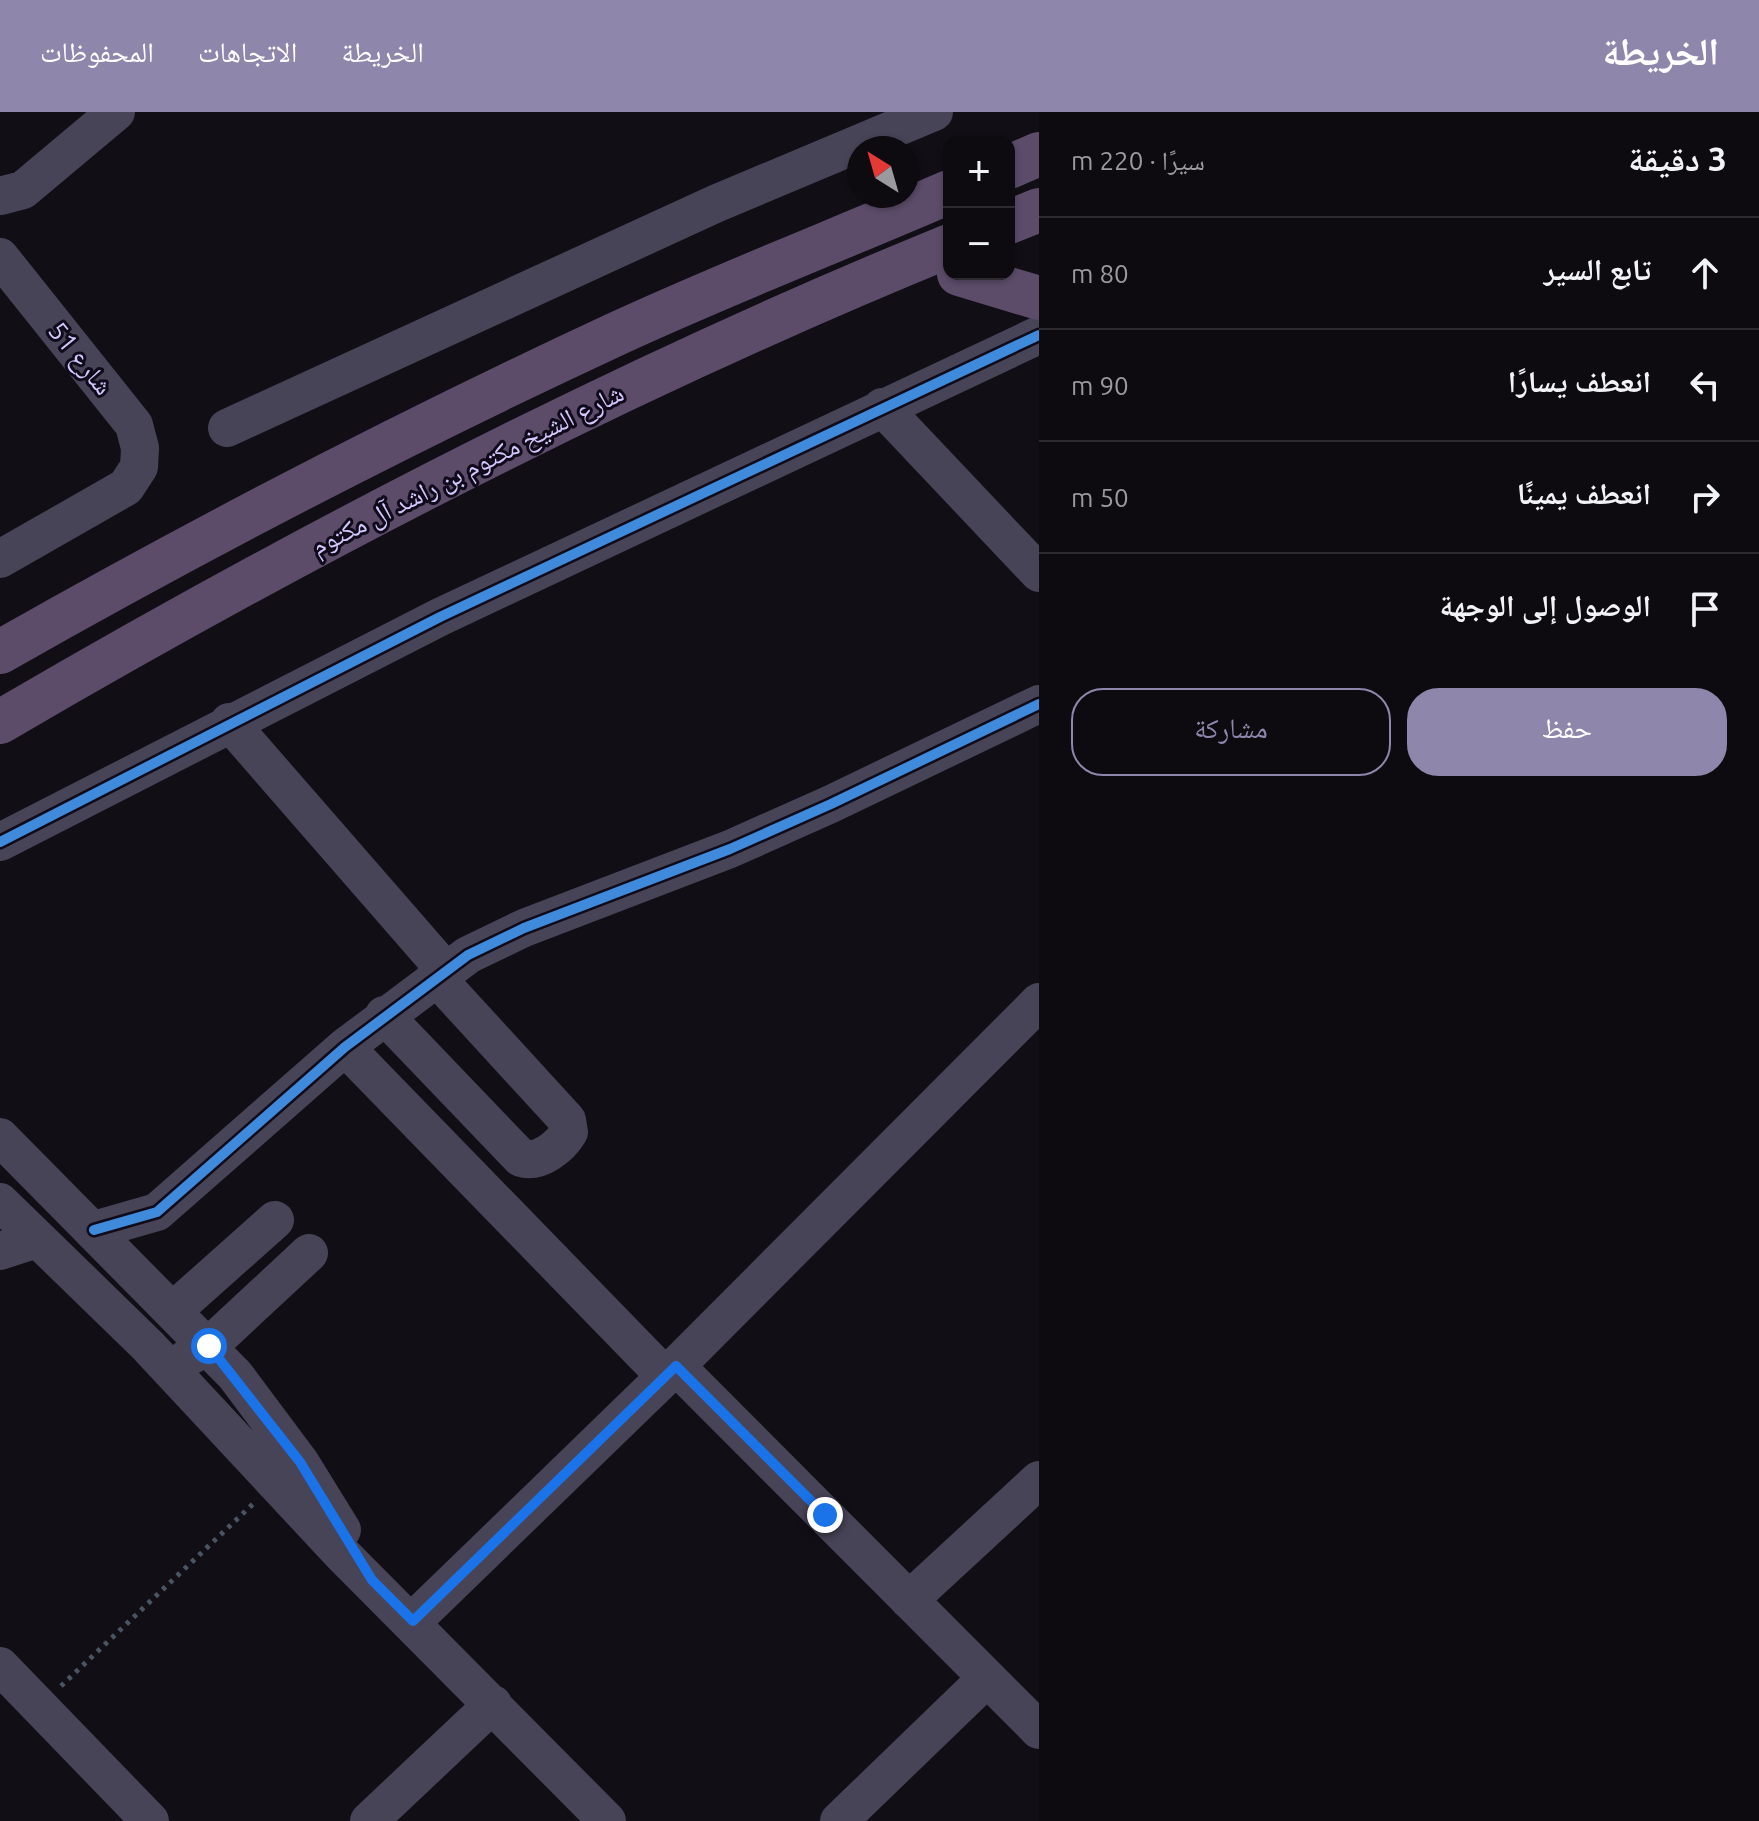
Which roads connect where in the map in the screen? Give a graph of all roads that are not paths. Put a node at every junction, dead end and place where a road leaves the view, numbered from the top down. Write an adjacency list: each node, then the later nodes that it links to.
1 (116, 112): 5 (street)
2 (934, 112): 16 (street)
3 (1039, 154): 4 (main road)
4 (1015, 164)
5 (12, 193): 9 (street)
6 (943, 195): 19 (main road, شارع الشيخ مكتوم بن راشد آل مكتوم)
7 (1039, 210): 8 (main road)
8 (1015, 220)
9 (0, 225)
10 (0, 257): 17 (street, شارع 51)
11 (936, 260): 21 (main road, شارع الشيخ مكتوم بن راشد آل مكتوم)
12 (979, 280): 13 (main road)
13 (1039, 298)
14 (1039, 335): 15 (street)
15 (882, 407): 18 (street); 22 (street)
16 (227, 428)
17 (0, 559)
18 (1039, 573)
19 (0, 652)
20 (1039, 704): 24 (street)
21 (0, 722)
22 (229, 722): 23 (street); 24 (street)
23 (0, 842)
24 (440, 973): 26 (street); 26 (street)
25 (1039, 1002): 40 (street)
26 (384, 1015): 27 (street)
27 (345, 1047): 30 (street); 40 (street)
28 (0, 1137): 32 (street)
29 (0, 1202): 33 (street)
30 (157, 1212): 32 (street); 36 (street)
31 (275, 1220): 37 (street)
32 (94, 1230): 36 (street)
33 (37, 1239): 34 (street); 38 (street)
34 (0, 1251)
35 (309, 1253): 39 (street)
36 (139, 1274): 37 (street)
37 (174, 1310): 39 (street)
38 (148, 1346): 39 (street); 42 (street)
39 (209, 1346): 42 (street)
40 (670, 1371): 43 (street); 44 (street)
41 (1039, 1480): 43 (street)
42 (372, 1580): 44 (street)
43 (909, 1600): 45 (street)
44 (413, 1621): 47 (street)
45 (987, 1678): 48 (street); 52 (street)
46 (14, 1690): 49 (street)
47 (493, 1704): 50 (street); 51 (street)
48 (1039, 1730)
49 (150, 1821)
50 (369, 1821)
51 (607, 1821)
52 (839, 1821)

